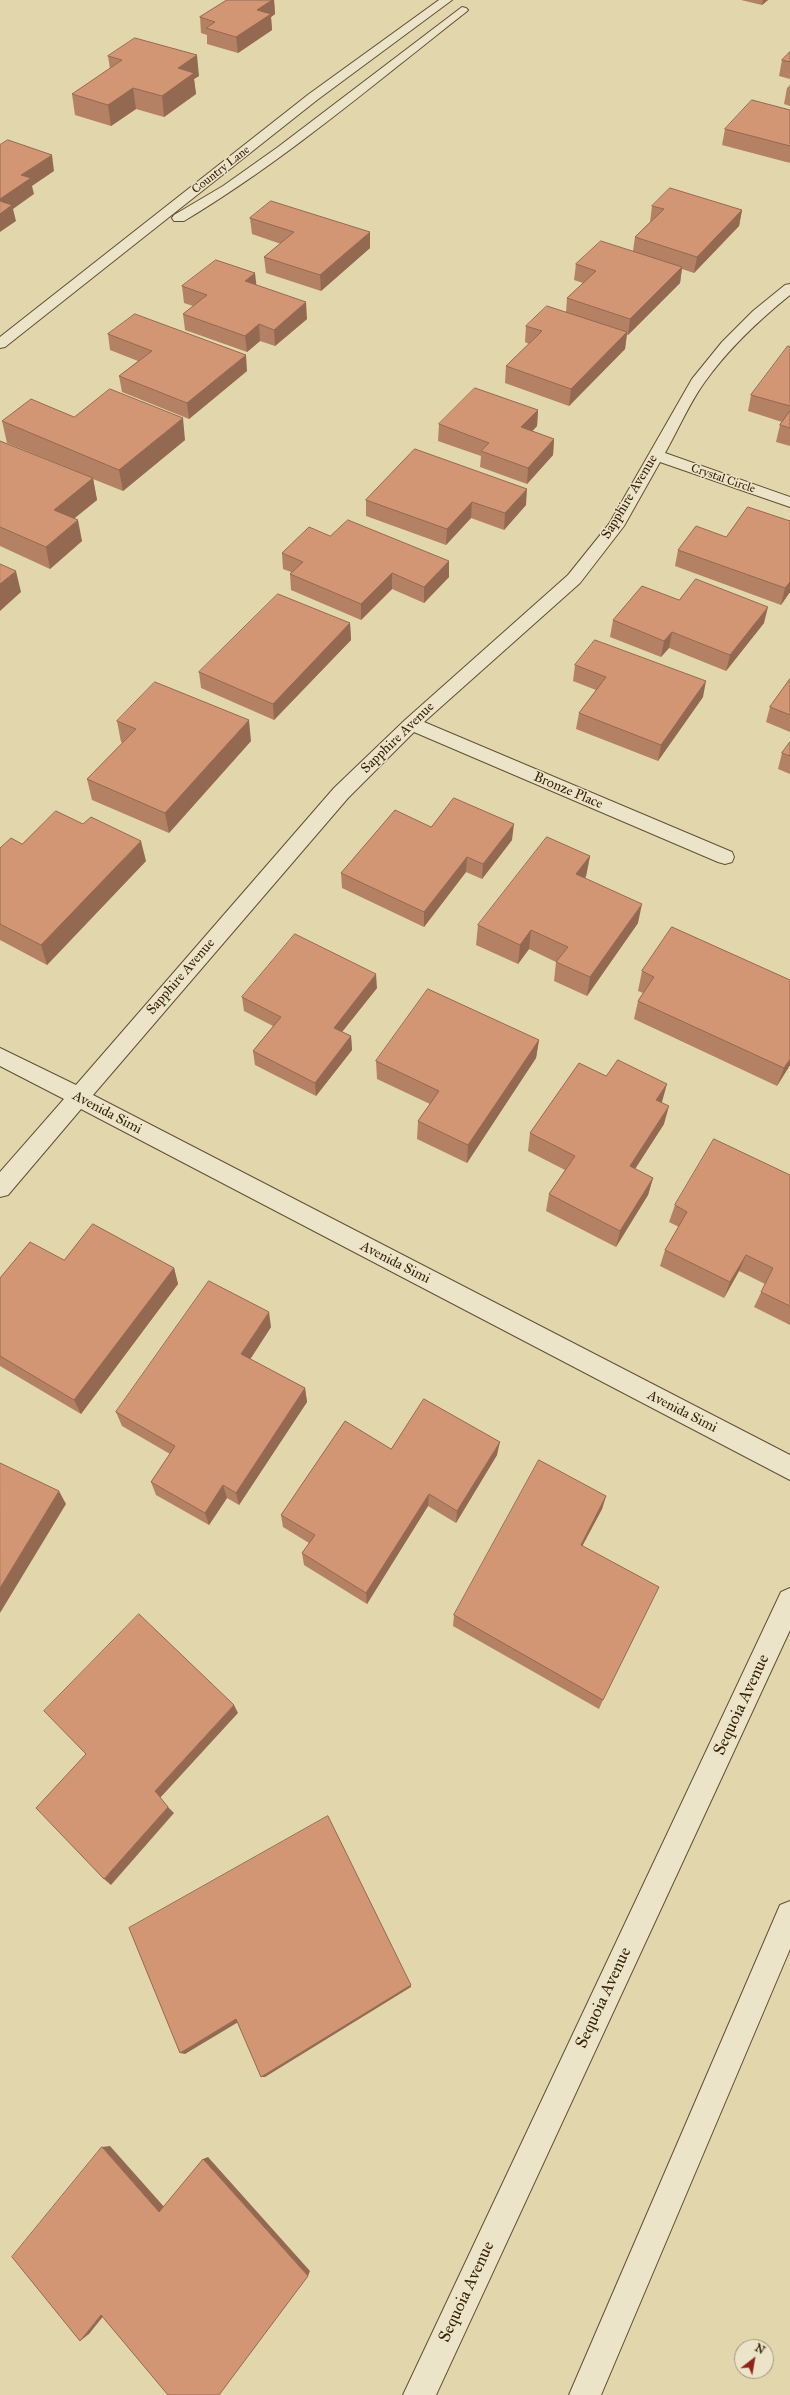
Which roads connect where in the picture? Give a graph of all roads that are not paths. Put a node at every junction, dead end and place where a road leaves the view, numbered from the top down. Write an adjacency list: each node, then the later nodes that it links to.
1 (446, 0): 3 (street, Country Lane)
2 (462, 10): 3 (street)
3 (117, 253): 5 (street, Country Lane)
4 (790, 288): 6 (street, Sapphire Avenue)
5 (0, 344)
6 (656, 455): 7 (street, Crystal Circle); 8 (street, Sapphire Avenue)
7 (790, 502)
8 (411, 724): 9 (street, Bronze Place); 11 (street, Sapphire Avenue)
9 (725, 857)
10 (0, 1056): 11 (street, Avenida Simi)
11 (77, 1098): 12 (street, Sapphire Avenue); 13 (street, Avenida Simi)
12 (0, 1188)
13 (790, 1468)
14 (790, 1601): 16 (street, Sequoia Avenue)
15 (790, 1915): 17 (street)
16 (419, 2395)
17 (585, 2395)

